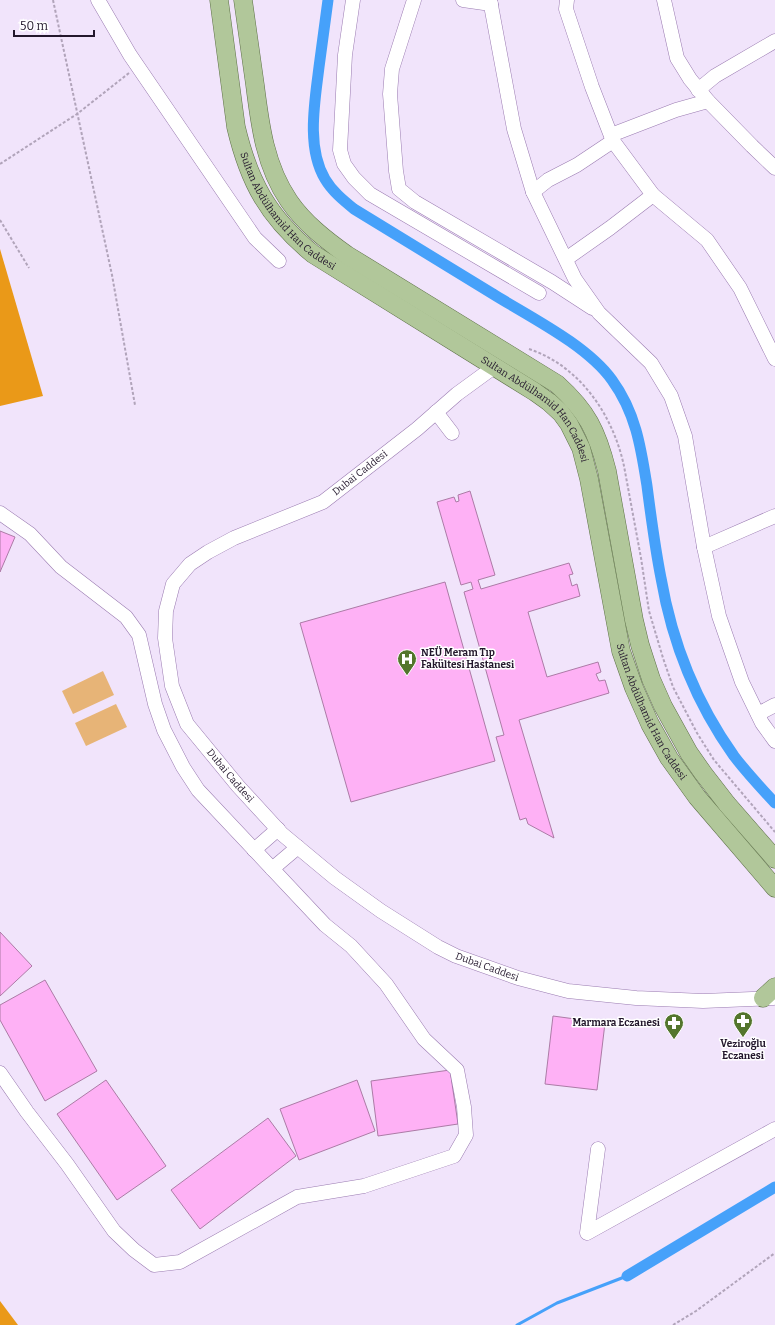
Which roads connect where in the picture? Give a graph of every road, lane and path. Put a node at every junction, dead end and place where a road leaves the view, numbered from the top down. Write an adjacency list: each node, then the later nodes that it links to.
1 (53, 0): 15 (path)
2 (98, 0): 12 (street)
3 (219, 0): 29 (main road, Sultan Abdülhamid Han Caddesi)
4 (243, 0): 43 (main road, Sultan Abdülhamid Han Caddesi)
5 (353, 0): 25 (street)
6 (414, 0): 26 (street)
7 (463, 0): 10 (street)
8 (567, 0): 16 (street)
9 (664, 0): 13 (street)
10 (491, 2): 19 (street)
11 (775, 42): 13 (street)
12 (138, 66): 15 (path); 23 (street)
13 (698, 90): 14 (street)
14 (708, 101): 16 (street); 18 (street)
15 (78, 114): 17 (path); 30 (path)
16 (612, 138): 19 (street); 20 (street)
17 (0, 164)
18 (775, 168)
19 (533, 192): 22 (street)
20 (653, 195): 22 (street); 28 (street)
21 (0, 220): 24 (path)
22 (566, 259): 26 (street)
23 (278, 261)
24 (29, 268)
25 (539, 293)
26 (599, 313): 35 (street)
27 (529, 349): 40 (path)
28 (775, 359)
29 (494, 367): 31 (street, Dubai Caddesi); 45 (main road, Sultan Abdülhamid Han Caddesi)
30 (136, 404)
31 (436, 412): 32 (street); 39 (street, Dubai Caddesi)
32 (452, 433)
33 (0, 513): 42 (street)
34 (775, 516): 35 (street)
35 (704, 547): 37 (street)
36 (775, 705): 37 (street)
37 (758, 714): 38 (street)
38 (775, 740)
39 (278, 829): 41 (street, Dubai Caddesi); 42 (street)
40 (775, 832)
41 (298, 847): 44 (street); 46 (street, Dubai Caddesi)
42 (254, 850): 44 (street)
43 (775, 859)
44 (272, 870): 47 (street)
45 (775, 888)
46 (772, 994)
47 (0, 1074)
48 (775, 1129): 49 (street)
49 (598, 1149)
50 (775, 1253): 51 (path)
51 (673, 1325)

